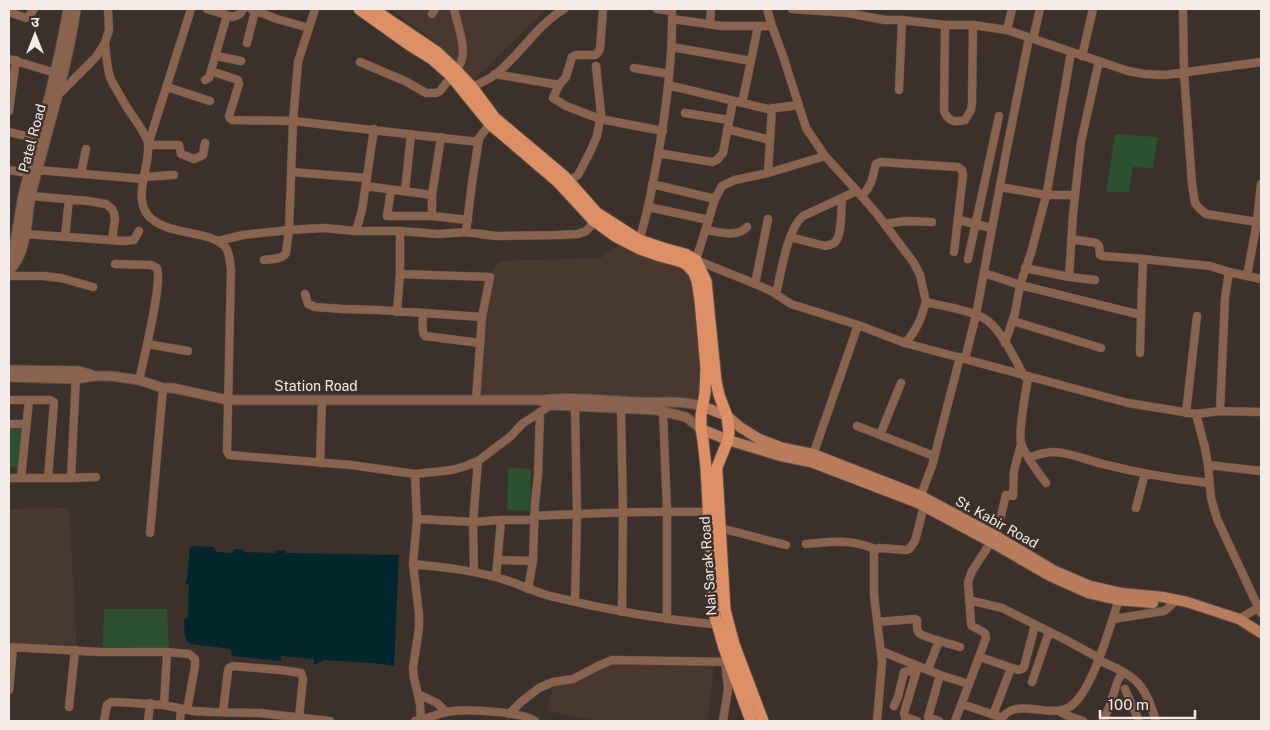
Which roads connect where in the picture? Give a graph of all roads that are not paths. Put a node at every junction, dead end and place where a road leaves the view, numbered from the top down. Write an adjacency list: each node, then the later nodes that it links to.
1 (34, 9): 23 (street)
2 (68, 9): 53 (street, Patel Road)
3 (76, 9): 53 (street, Patel Road)
4 (108, 9): 36 (street)
5 (191, 9): 59 (street)
6 (207, 9): 26 (street)
7 (243, 9): 26 (street)
8 (315, 9): 33 (street)
9 (359, 9): 51 (main road)
10 (373, 9): 51 (main road)
11 (454, 9): 51 (street)
12 (564, 9): 54 (street)
13 (603, 9): 57 (street)
14 (657, 9): 25 (street)
15 (711, 9): 28 (street)
16 (767, 9): 32 (street)
17 (792, 9): 24 (street)
18 (1012, 9): 34 (street)
19 (1040, 9): 35 (street)
20 (1093, 9): 41 (street)
21 (1183, 9): 52 (street)
22 (253, 10): 33 (street); 37 (street)
23 (9, 11)
24 (868, 12): 27 (street)
25 (672, 13): 28 (street); 38 (street)
26 (227, 15): 40 (street)
27 (902, 20): 29 (street); 61 (street)
28 (710, 24): 31 (street)
29 (945, 25): 30 (street); 30 (street)
30 (974, 25): 34 (street)
31 (758, 26): 32 (street); 44 (street)
32 (772, 26): 66 (street)
33 (309, 28): 73 (street)
34 (1007, 30): 35 (street)
35 (1031, 38): 39 (street); 100 (street)
36 (104, 43): 62 (street); 85 (street)
37 (247, 43)
38 (672, 47): 44 (street); 55 (street)
39 (1071, 52): 41 (street); 105 (street)
40 (216, 56): 43 (street); 50 (street)
41 (1082, 56): 45 (street)
42 (12, 60): 53 (street); 68 (street)
43 (241, 61)
44 (751, 61): 65 (street)
45 (1099, 61): 52 (street); 106 (street)
46 (360, 62): 51 (street)
47 (1261, 62): 52 (street)
48 (596, 66): 71 (street)
49 (634, 68): 55 (street)
50 (212, 71): 56 (street); 73 (street)
51 (454, 73): 60 (main road)
52 (1184, 73): 119 (street)
53 (59, 74): 62 (street, Patel Road); 81 (street, Patel Road)
54 (495, 74): 57 (street); 60 (street)
55 (669, 74): 58 (street)
56 (204, 80)
57 (560, 85): 71 (street)
58 (668, 85): 64 (street); 77 (street)
59 (166, 87): 63 (street); 85 (street)
60 (468, 89): 74 (main road)
61 (899, 90)
62 (57, 96): 90 (street, Patel Road)
63 (210, 101)
64 (733, 101): 65 (street); 72 (street)
65 (742, 103): 67 (street)
66 (799, 105): 67 (street); 88 (street)
67 (772, 108): 82 (street)
68 (9, 111)
69 (685, 112): 72 (street)
70 (999, 116): 121 (street)
71 (600, 119): 77 (street); 96 (street)
72 (729, 120): 76 (street)
73 (292, 121): 75 (street); 91 (street)
74 (492, 121): 83 (street); 96 (main road); 115 (main road, Nai Sarak Road)
75 (374, 129): 79 (street); 97 (street)
76 (727, 130): 82 (street); 87 (street)
77 (663, 131): 87 (street)
78 (9, 132): 81 (street)
79 (410, 134): 80 (street); 102 (street)
80 (441, 137): 83 (street); 104 (street)
81 (38, 139): 90 (street, Patel Road)
82 (770, 140): 93 (street)
83 (478, 142): 114 (street)
84 (205, 143): 85 (street)
85 (148, 145): 95 (street)
86 (86, 149): 92 (street)
87 (658, 153): 98 (street)
88 (825, 156): 93 (street); 103 (street)
89 (9, 170): 90 (street)
90 (34, 172): 92 (street); 107 (street, Patel Road); 129 (street, Patel Road)
91 (290, 172): 97 (street); 124 (street)
92 (81, 173): 95 (street)
93 (768, 173): 109 (street)
94 (174, 176): 95 (street)
95 (143, 178): 136 (street)
96 (569, 181): 135 (main road)
97 (367, 182): 101 (street); 127 (street)
98 (652, 184): 109 (street); 111 (street)
99 (1261, 184): 119 (street)
100 (1000, 187): 105 (street); 123 (street)
101 (392, 190): 102 (street); 112 (street)
102 (404, 191): 104 (street)
103 (859, 193): 108 (street); 117 (street); 120 (street)
104 (432, 194): 112 (street)
105 (1046, 195): 106 (street); 144 (street)
106 (1076, 195): 133 (street)
107 (31, 196): 110 (street); 129 (street, Patel Road)
108 (842, 198): 132 (street); 132 (street)
109 (715, 199): 116 (street)
110 (69, 200): 131 (street); 134 (street)
111 (648, 207): 116 (street); 135 (street)
112 (432, 216): 114 (street)
113 (768, 219): 154 (street)
114 (468, 220): 130 (street)
115 (593, 220): 130 (street); 190 (main road, Nai Sarak Road)
116 (709, 220): 125 (street)
117 (958, 220): 121 (street); 137 (street)
118 (932, 222): 120 (street)
119 (1257, 222): 150 (street)
120 (885, 224): 159 (street)
121 (975, 224): 123 (street); 139 (street)
122 (747, 227): 125 (street)
123 (992, 228): 147 (street)
124 (289, 230): 127 (street); 136 (street); 141 (street)
125 (706, 230): 142 (street)
126 (139, 231): 134 (street)
127 (356, 231): 128 (street)
128 (400, 231): 130 (street); 148 (street)
129 (17, 232): 131 (street); 138 (street, Patel Road); 145 (street, Patel Road)
130 (466, 232)
131 (65, 237): 134 (street)
132 (790, 237): 158 (street)
133 (1072, 239): 140 (street); 151 (street)
134 (112, 240)
135 (639, 240): 142 (main road)
136 (218, 241): 185 (street)
137 (954, 252)
138 (9, 259)
139 (968, 259)
140 (1144, 259): 146 (street); 163 (street)
141 (264, 260)
142 (696, 260): 154 (street); 198 (main road)
143 (115, 264): 171 (street)
144 (1025, 268): 151 (street); 155 (street)
145 (9, 271)
146 (1229, 272): 150 (street); 193 (street)
147 (984, 273): 155 (street); 162 (street)
148 (400, 274): 160 (street); 165 (street)
149 (9, 276): 156 (street)
150 (1247, 276): 152 (street)
151 (1069, 277): 153 (street)
152 (1261, 279)
153 (1095, 280)
154 (755, 284): 158 (street)
155 (1020, 285): 163 (street); 166 (street)
156 (92, 287)
157 (305, 294): 160 (street)
158 (776, 294): 167 (street)
159 (926, 302): 162 (street); 169 (street)
160 (397, 312): 161 (street)
161 (423, 314): 165 (street); 168 (street)
162 (976, 315): 170 (street); 175 (street)
163 (1141, 315): 174 (street)
164 (1197, 316): 196 (street)
165 (482, 317): 168 (street)
166 (1013, 321): 170 (street); 172 (street)
167 (858, 325): 169 (street); 207 (street)
168 (480, 343): 187 (street)
169 (905, 343): 175 (street)
170 (1006, 343): 179 (street)
171 (147, 344): 173 (street); 180 (street)
172 (1101, 348)
173 (188, 351)
174 (1140, 353)
175 (962, 358): 179 (street); 206 (street)
176 (9, 370): 177 (street, Station Road)
177 (76, 375): 178 (street, Station Road); 180 (street, Station Road); 219 (street)
178 (9, 377)
179 (1026, 377): 196 (street); 205 (street)
180 (138, 380): 182 (street, Station Road)
181 (902, 384): 203 (street)
182 (163, 388): 185 (street, Station Road); 233 (street)
183 (9, 400): 184 (street)
184 (28, 400): 200 (street); 218 (street)
185 (228, 400): 186 (street, Station Road); 210 (street)
186 (322, 400): 187 (street, Station Road); 210 (street)
187 (476, 400): 188 (street, Station Road)
188 (551, 402): 189 (street, Station Road); 190 (street, Station Road); 194 (street)
189 (575, 406): 191 (street, Station Road); 227 (street)
190 (702, 406): 198 (main road, St. Kabir Road); 202 (main road, Nai Sarak Road)
191 (621, 408): 192 (street, Station Road); 225 (street)
192 (664, 411): 202 (street, Station Road); 224 (street)
193 (1220, 411): 195 (street); 197 (street)
194 (540, 412): 209 (street); 228 (street)
195 (1261, 412)
196 (1186, 414): 197 (street)
197 (1196, 414): 211 (street)
198 (727, 416): 204 (main road); 207 (main road, St. Kabir Road)
199 (9, 424): 200 (street)
200 (26, 424): 217 (street)
201 (857, 426): 203 (street)
202 (701, 429): 204 (main road, St. Kabir Road); 226 (main road, Nai Sarak Road)
203 (880, 435): 206 (street)
204 (728, 440): 207 (main road, St. Kabir Road); 232 (main road, Nai Sarak Road)
205 (1021, 444): 208 (street); 234 (street)
206 (934, 456): 222 (street)
207 (812, 458): 222 (main road, St. Kabir Road)
208 (1029, 458): 213 (street); 220 (street)
209 (478, 461): 214 (street); 231 (street)
210 (320, 463): 214 (street)
211 (1208, 465): 212 (street); 221 (street)
212 (1261, 471)
213 (1145, 473): 221 (street); 223 (street)
214 (415, 474): 229 (street)
215 (96, 476): 219 (street)
216 (9, 478): 217 (street)
217 (22, 478): 218 (street)
218 (48, 478): 219 (street)
219 (70, 478)
220 (1046, 483)
221 (1209, 483): 248 (street)
222 (921, 502): 234 (main road, St. Kabir Road); 237 (street)
223 (1136, 508)
224 (668, 511): 225 (street); 226 (street); 250 (street)
225 (623, 512): 227 (street); 249 (street)
226 (708, 512): 254 (main road, Nai Sarak Road)
227 (577, 514): 228 (street); 246 (street)
228 (534, 518): 230 (street); 239 (street)
229 (417, 519): 231 (street); 240 (street)
230 (501, 520): 231 (street); 238 (street)
231 (474, 522): 241 (street)
232 (720, 528): 236 (street); 254 (main road, Nai Sarak Road)
233 (150, 533)
234 (994, 539): 244 (main road, St. Kabir Road); 245 (street)
235 (806, 544): 237 (street)
236 (786, 545)
237 (876, 549): 253 (street)
238 (498, 560): 239 (street); 242 (street)
239 (533, 561): 243 (street)
240 (413, 564): 241 (street); 278 (street)
241 (474, 572): 242 (street)
242 (496, 577): 243 (street)
243 (528, 589): 246 (street)
244 (1120, 596): 247 (main road, St. Kabir Road); 251 (street)
245 (969, 600): 255 (street); 265 (street)
246 (575, 601): 249 (street)
247 (1174, 602): 251 (street); 252 (main road, St. Kabir Road); 258 (main road, St. Kabir Road)
248 (1260, 608): 252 (street)
249 (622, 612): 250 (street)
250 (667, 619): 254 (street)
251 (1113, 619): 266 (street)
252 (1239, 619): 257 (main road, St. Kabir Road)
253 (877, 622): 259 (street); 263 (street)
254 (723, 625): 267 (main road, Nai Sarak Road); 268 (main road, Nai Sarak Road)
255 (1035, 625): 256 (street); 269 (street)
256 (1049, 632): 266 (street); 274 (street)
257 (1261, 633)
258 (1261, 638)
259 (939, 641): 260 (street); 271 (street)
260 (960, 647)
261 (11, 648): 262 (street); 277 (street)
262 (75, 650): 264 (street); 284 (street)
263 (881, 651): 270 (street); 309 (street)
264 (168, 652): 282 (street); 285 (street)
265 (980, 657): 269 (street); 275 (street)
266 (1098, 659): 272 (street); 286 (street)
267 (727, 661): 268 (street); 279 (main road, Nai Sarak Road); 291 (street); 306 (street)
268 (741, 662): 279 (main road, Nai Sarak Road)
269 (1012, 668): 292 (street)
270 (917, 669): 271 (street); 283 (street); 310 (street)
271 (928, 669): 273 (street)
272 (1124, 672): 314 (street); 316 (street)
273 (940, 675): 275 (street); 295 (street)
274 (1032, 682)
275 (969, 684): 281 (street)
276 (1125, 689): 315 (street)
277 (9, 690)
278 (418, 694): 289 (street); 303 (street)
279 (748, 700): 307 (main road, Nai Sarak Road); 308 (main road, Nai Sarak Road)
280 (150, 704): 282 (street); 298 (street); 299 (street)
281 (962, 704): 292 (street); 312 (street)
282 (164, 705): 285 (street)
283 (894, 706)
284 (69, 707)
285 (184, 709): 287 (street); 300 (street)
286 (1059, 711): 297 (street); 313 (street)
287 (210, 712): 288 (street); 301 (street)
288 (223, 712): 293 (street); 294 (street)
289 (446, 712): 290 (street); 303 (street)
290 (495, 712): 291 (street); 304 (street)
291 (509, 714): 305 (street)
292 (993, 715): 297 (street)
293 (252, 717): 294 (street)
294 (296, 719): 296 (street)
295 (927, 719): 311 (street)
296 (315, 720): 302 (street)
297 (1001, 720)
298 (104, 721)
299 (148, 721)
300 (180, 721)
301 (210, 721)
302 (330, 721)
303 (419, 721)
304 (494, 721)
305 (535, 721)
306 (723, 721)
307 (751, 721)
308 (763, 721)
309 (877, 721)
310 (917, 721)
311 (939, 721)
312 (955, 721)
313 (1083, 721)
314 (1103, 721)
315 (1139, 721)
316 (1156, 721)

